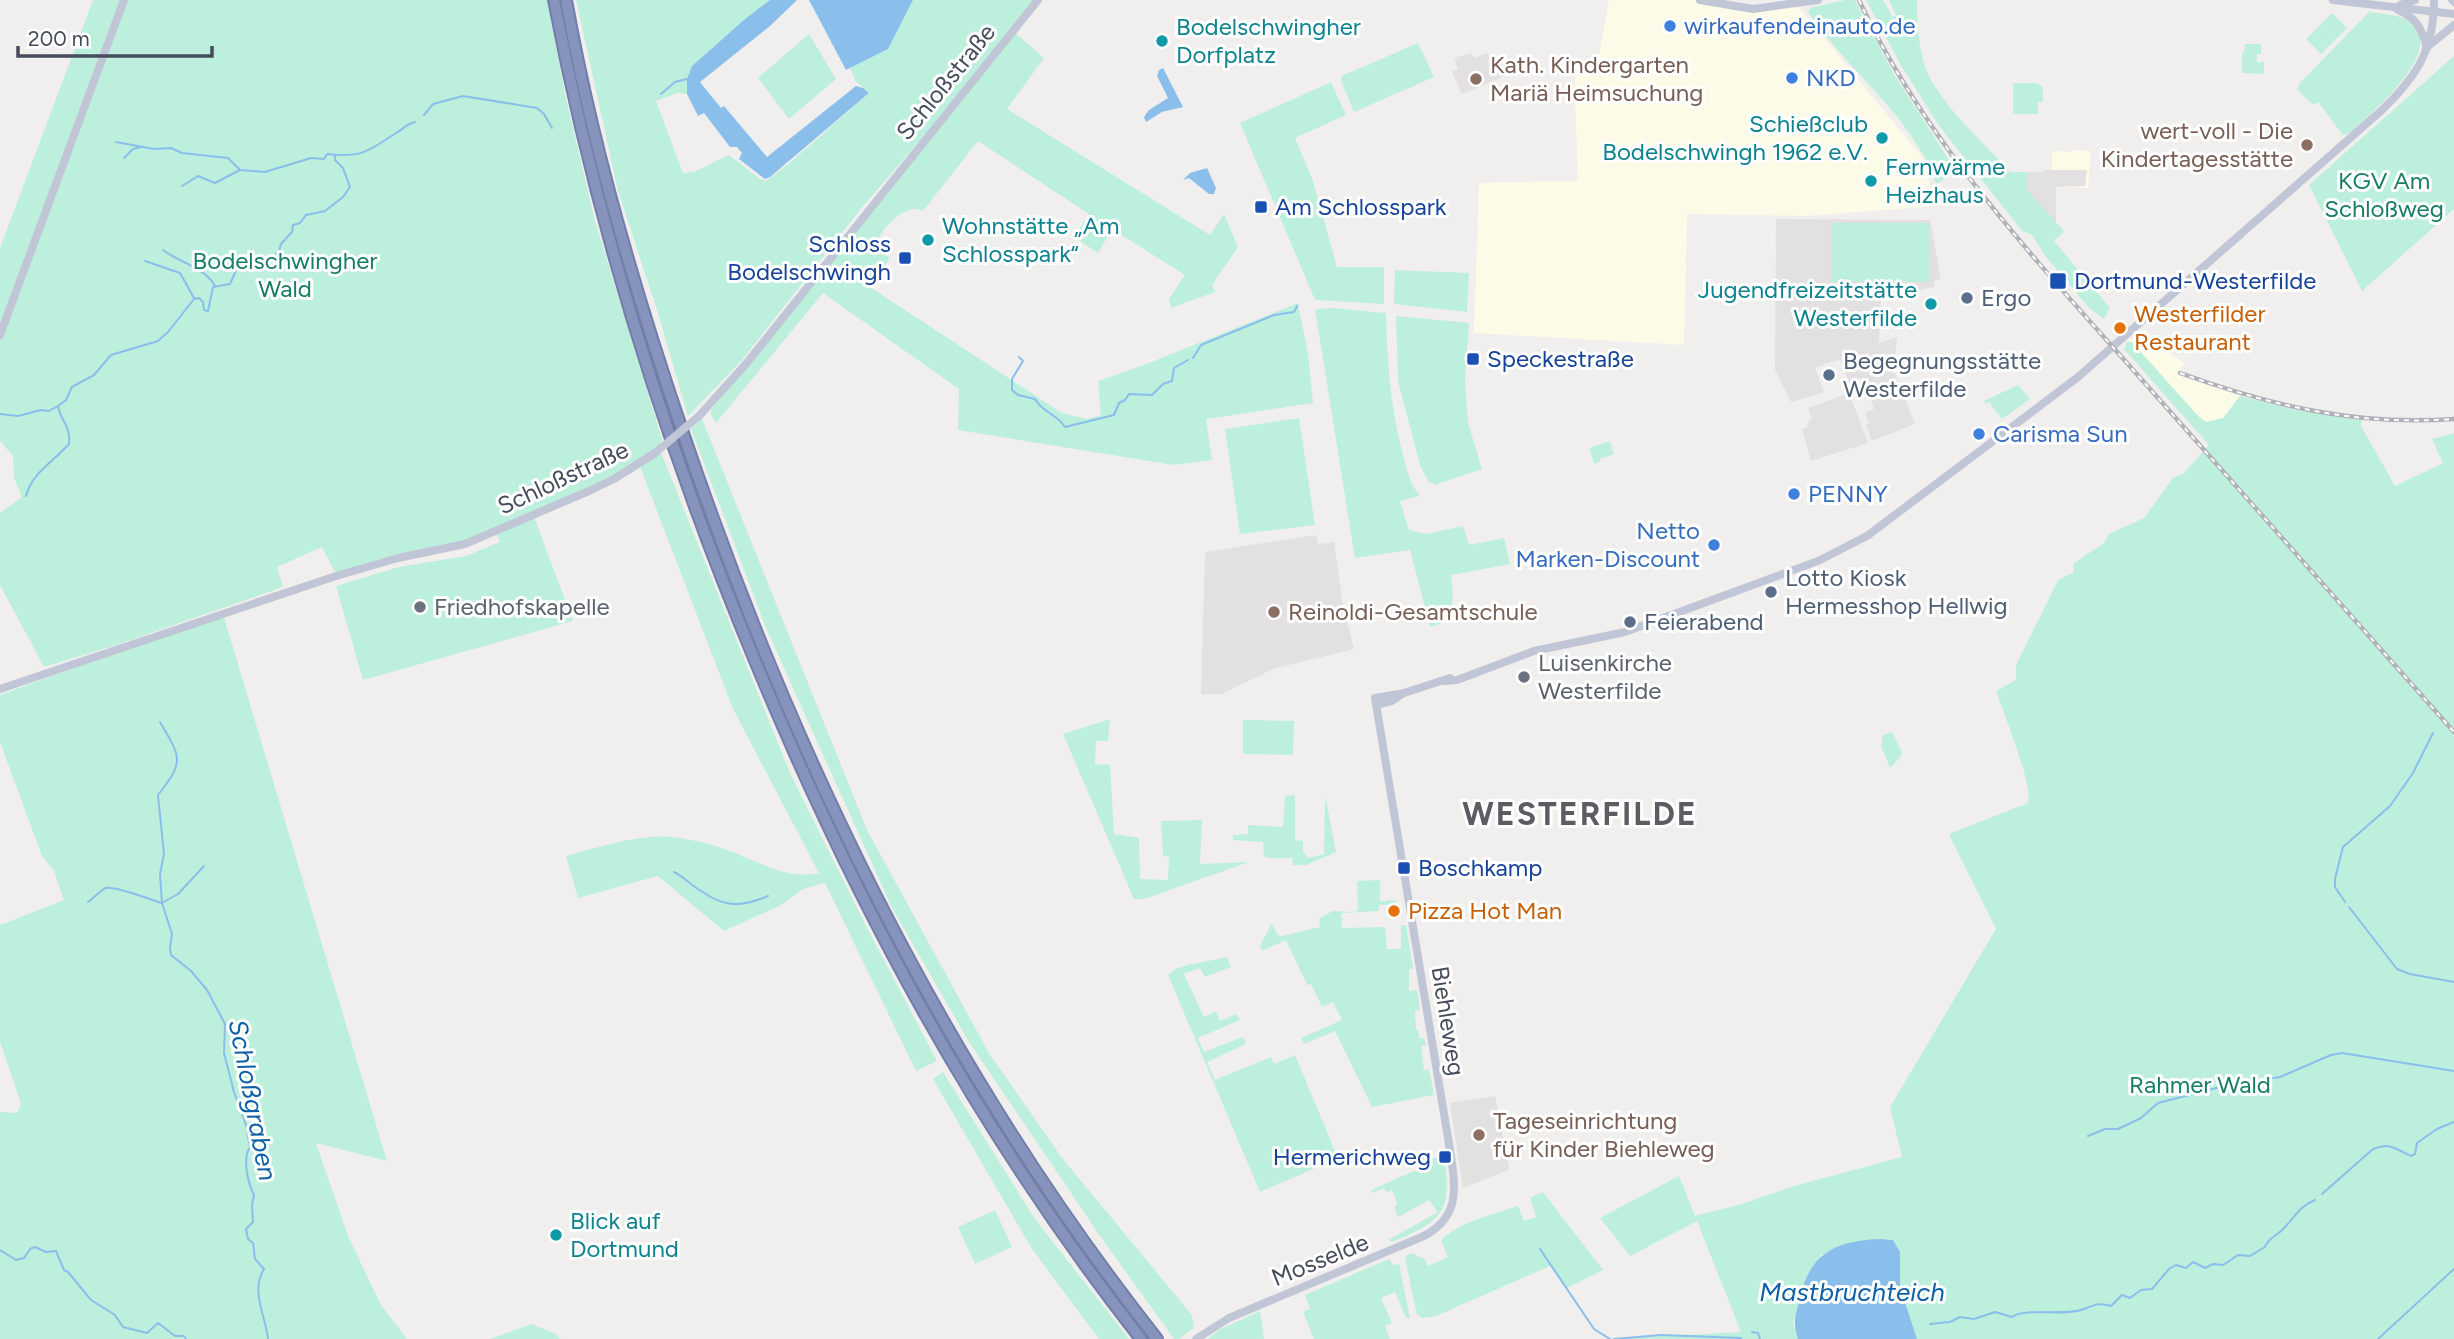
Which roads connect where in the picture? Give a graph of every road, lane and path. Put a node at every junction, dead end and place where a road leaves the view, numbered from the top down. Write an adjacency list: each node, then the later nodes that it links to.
1 (124, 0): 15 (street)
2 (554, 0): 18 (highway)
3 (566, 0): 19 (highway)
4 (1038, 0): 16 (street, Schloßstraße, bridge)
5 (1700, 0): 6 (street)
6 (1818, 0)
7 (2333, 0): 10 (street)
8 (2415, 0): 10 (street)
9 (2434, 0): 11 (street)
10 (2390, 7): 11 (street); 14 (street)
11 (2434, 12): 12 (street); 14 (street)
12 (2454, 14)
13 (2454, 25): 14 (street)
14 (2427, 48): 17 (street, Biehleweg)
15 (0, 335)
16 (0, 689)
17 (1451, 1208): 20 (street, Mosselde)
18 (1141, 1339)
19 (1157, 1339)
20 (1196, 1339)

